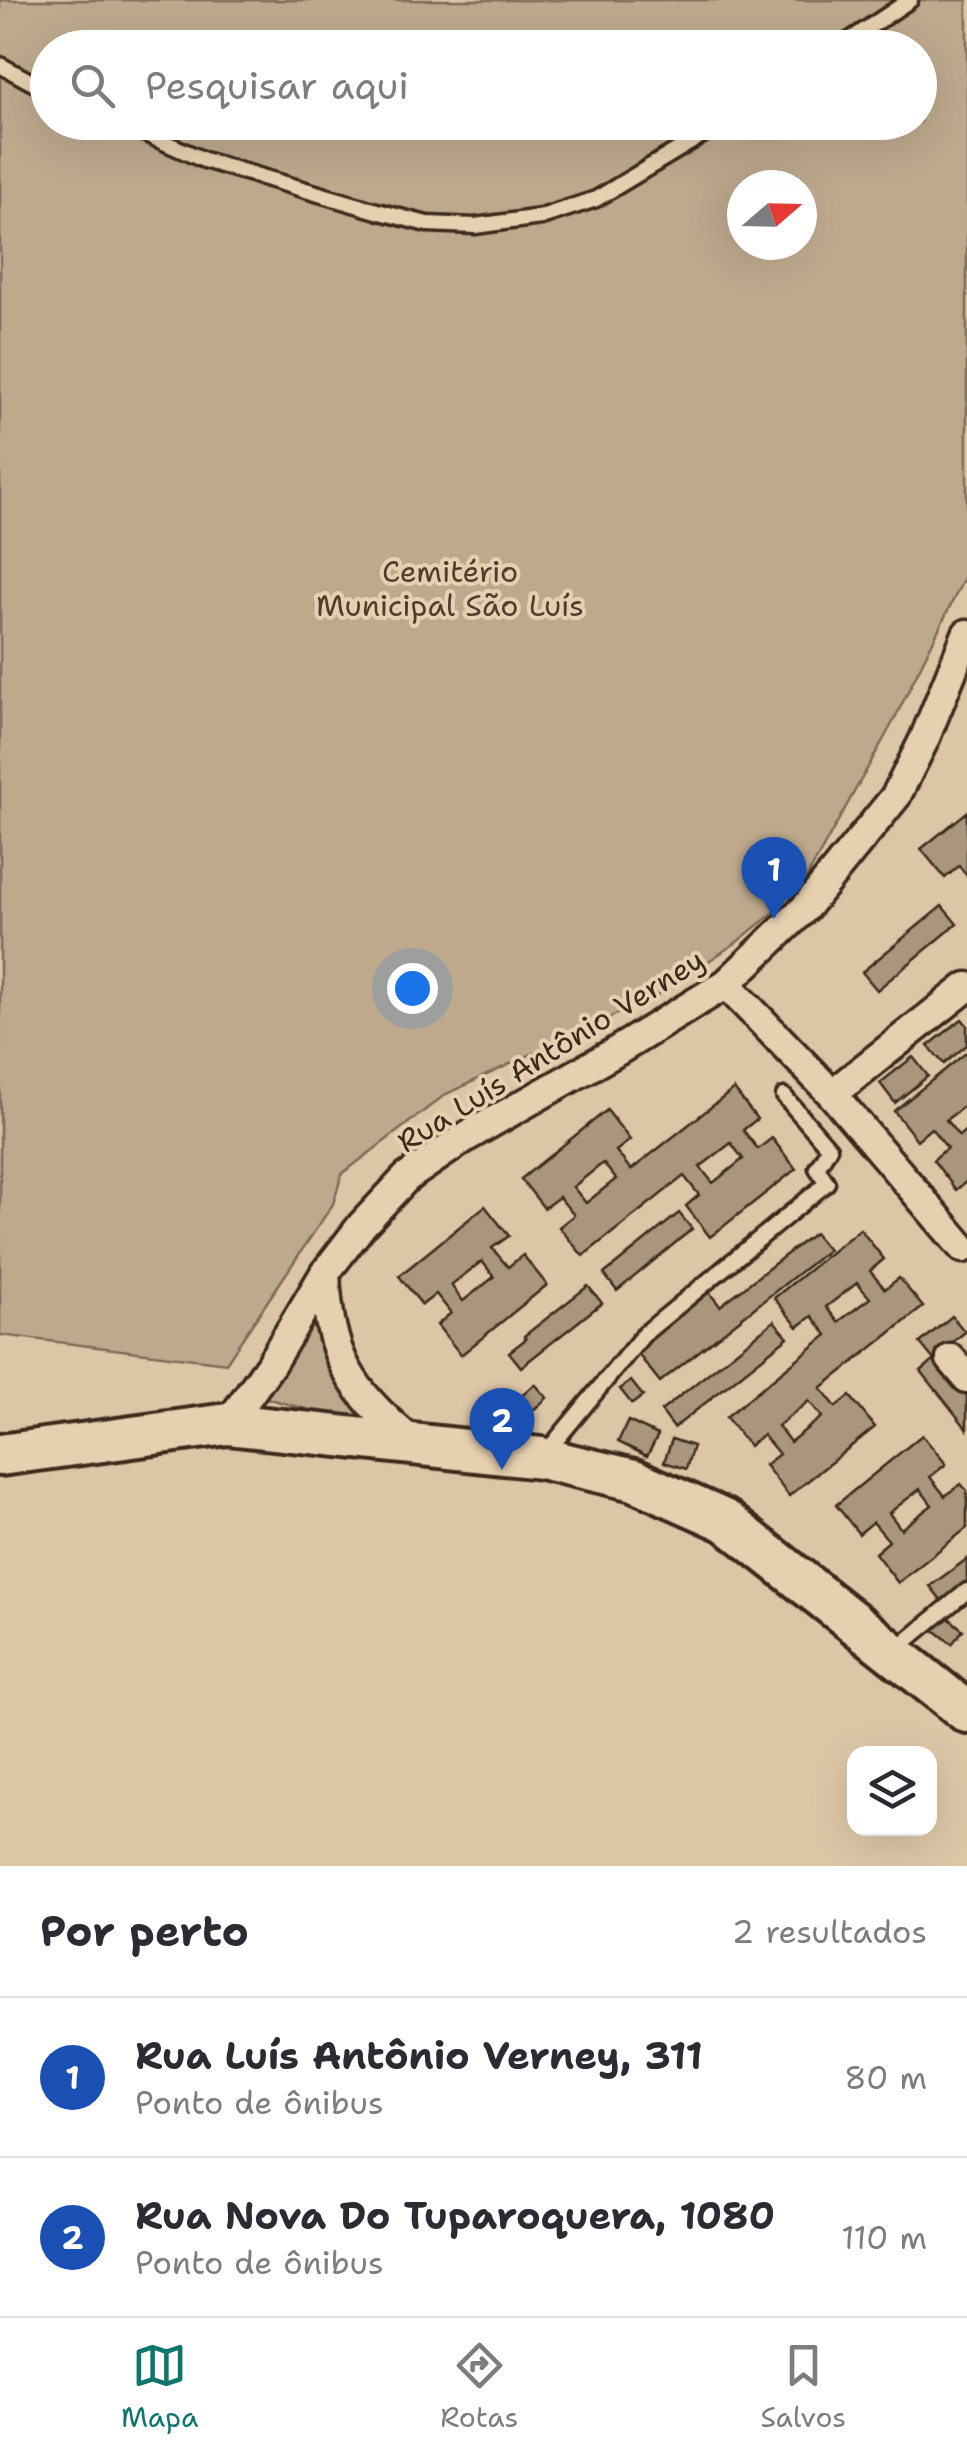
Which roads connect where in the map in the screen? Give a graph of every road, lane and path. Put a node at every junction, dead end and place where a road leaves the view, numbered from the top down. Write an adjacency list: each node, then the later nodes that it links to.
1 (910, 0): 2 (lane)
2 (865, 30)
3 (0, 64): 4 (lane)
4 (30, 81)
5 (159, 140): 6 (lane)
6 (694, 140)
7 (967, 634): 8 (street, Rua Luís Antônio Verney)
8 (726, 984): 10 (street); 13 (street, Rua Luís Antônio Verney)
9 (967, 988): 10 (street)
10 (832, 1094): 12 (street)
11 (784, 1096): 17 (lane)
12 (963, 1248)
13 (325, 1273): 14 (street, Rua Luís Antônio Verney); 15 (street)
14 (228, 1424): 15 (street); 16 (street)
15 (412, 1442): 17 (street)
16 (0, 1455)
17 (541, 1458): 19 (street)
18 (967, 1591): 19 (lane)
19 (891, 1654): 20 (street)
20 (967, 1712)

